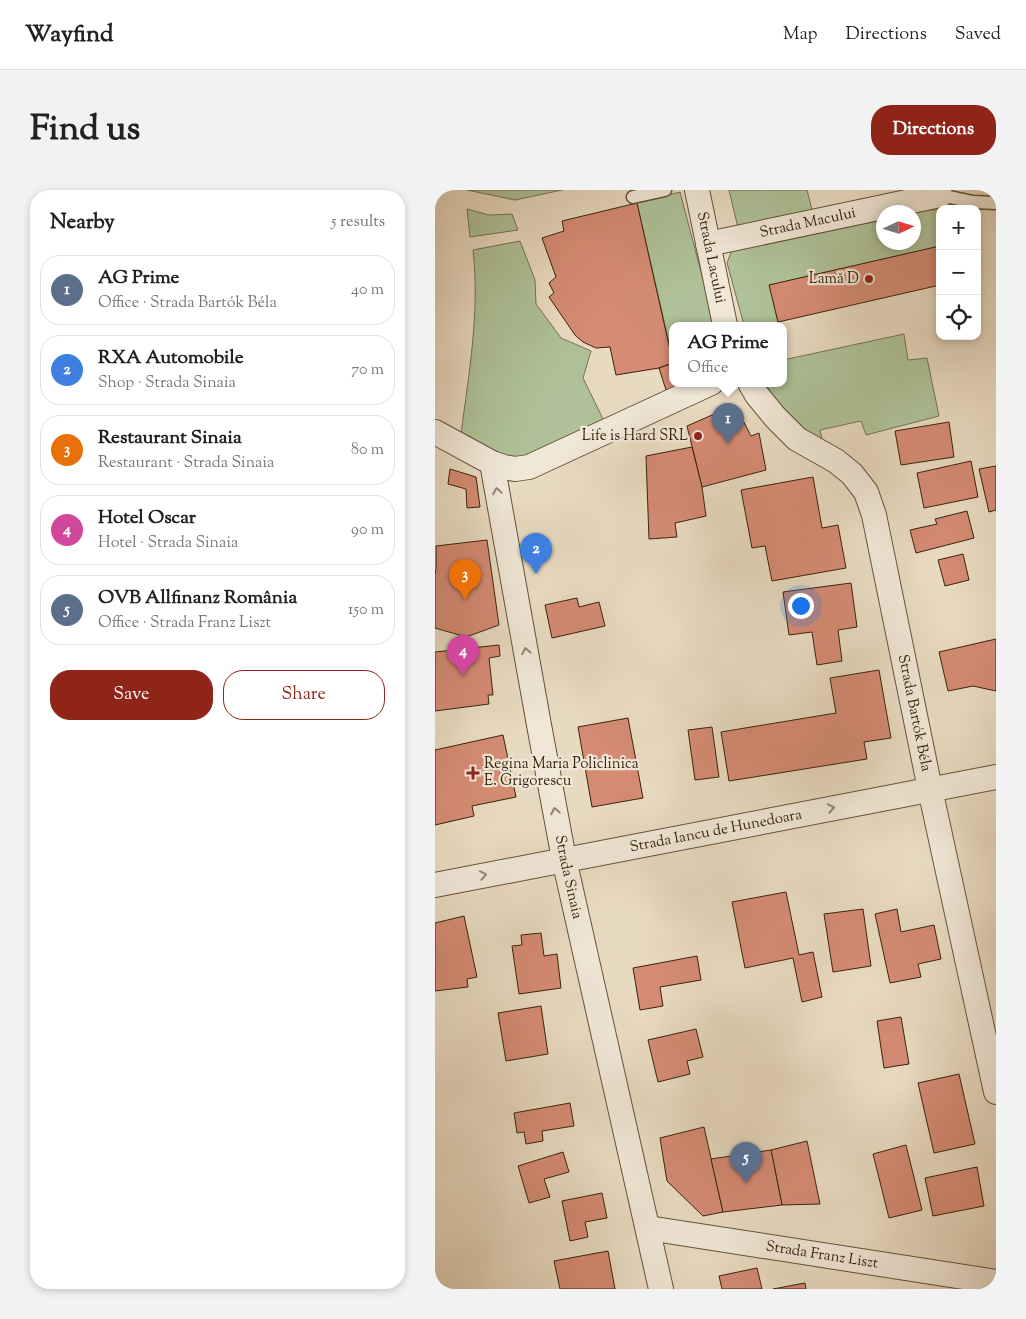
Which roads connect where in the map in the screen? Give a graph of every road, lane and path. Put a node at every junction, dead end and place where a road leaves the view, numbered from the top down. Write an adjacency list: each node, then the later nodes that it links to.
1 (665, 190): 4 (lane)
2 (697, 190): 6 (street, Strada Lacului)
3 (940, 195): 5 (lane, Strada Macului); 6 (street, Strada Macului)
4 (633, 197)
5 (996, 203)
6 (708, 244): 7 (street, Strada Lacului)
7 (724, 322)
8 (702, 387): 11 (street)
9 (752, 387): 13 (street, Strada Bartók Béla)
10 (435, 432): 11 (street)
11 (492, 462): 14 (street, Strada Sinaia, one-way to 11)
12 (996, 777): 13 (street, Strada Iancu de Hunedoara)
13 (930, 789): 14 (street, Strada Iancu de Hunedoara, one-way to 13); 16 (street, Strada Bartók Béla)
14 (564, 859): 15 (street, Strada Iancu de Hunedoara, one-way to 14); 17 (street, Strada Sinaia)
15 (435, 885)
16 (996, 1092)
17 (648, 1228): 18 (street, Strada Franz Liszt); 19 (street, Strada Sinaia)
18 (996, 1282)
19 (661, 1289)

